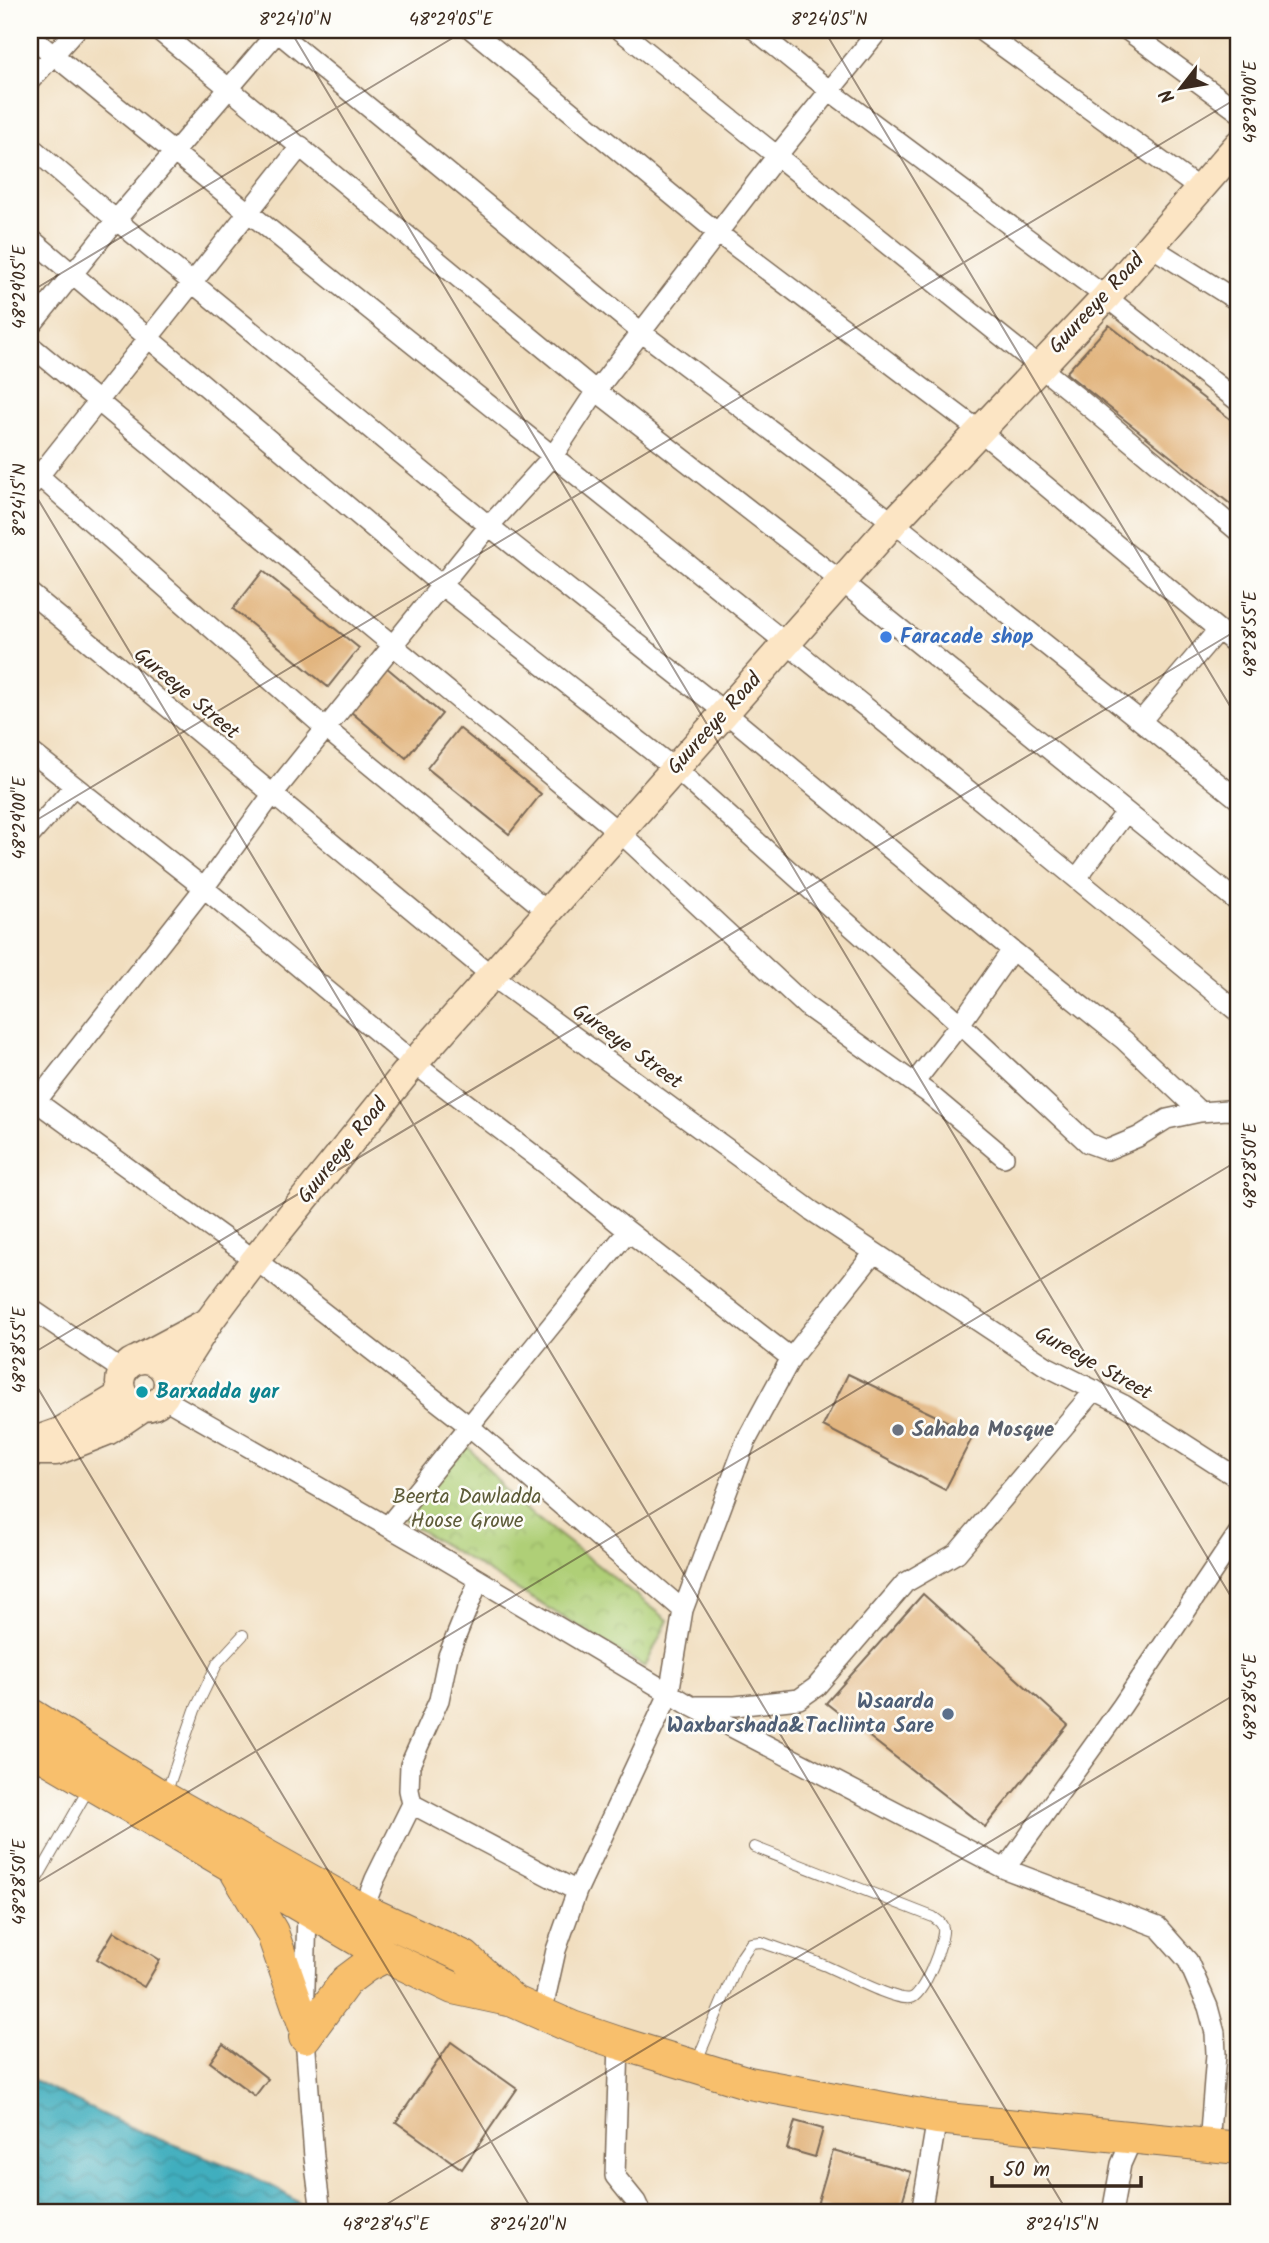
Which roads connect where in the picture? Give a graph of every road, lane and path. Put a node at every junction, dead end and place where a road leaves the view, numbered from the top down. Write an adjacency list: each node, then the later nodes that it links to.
1 (76, 30): 11 (street)
2 (158, 30): 13 (street)
3 (277, 30): 13 (street); 32 (street)
4 (472, 30): 24 (street)
5 (620, 30): 20 (street)
6 (755, 30): 14 (street)
7 (878, 30): 14 (street)
8 (981, 30): 21 (street)
9 (1127, 30): 15 (street)
10 (30, 36): 11 (street)
11 (53, 55): 12 (street); 19 (street)
12 (30, 82)
13 (230, 87): 18 (street); 19 (street)
14 (830, 90): 20 (street); 29 (street)
15 (1239, 112)
16 (1239, 144): 21 (street, Guureeye Road)
17 (30, 146): 23 (street)
18 (301, 146): 22 (street); 36 (street)
19 (174, 152): 22 (street); 23 (street)
20 (776, 157): 24 (street); 35 (street)
21 (1201, 190): 26 (street, Guureeye Road)
22 (249, 212): 28 (street); 40 (street)
23 (116, 220): 27 (street); 28 (street)
24 (719, 234): 32 (street); 39 (street)
25 (30, 238): 27 (street)
26 (1150, 246): 29 (street, Guureeye Road); 30 (street)
27 (72, 273): 31 (street); 33 (street)
28 (192, 282): 33 (street); 43 (street)
29 (1106, 297): 35 (street, Guureeye Road); 38 (street)
30 (1239, 302)
31 (30, 327)
32 (641, 332): 36 (street); 42 (street)
33 (149, 337): 37 (street); 46 (street)
34 (30, 345): 37 (street)
35 (1039, 367): 39 (street, Guureeye Road); 44 (street)
36 (596, 391): 40 (street); 45 (street)
37 (97, 401): 41 (street); 50 (street)
38 (1239, 402)
39 (981, 432): 42 (street, Guureeye Road); 48 (street)
40 (553, 456): 43 (street); 49 (street)
41 (33, 477): 54 (street)
42 (893, 523): 45 (street, Guureeye Road); 53 (street)
43 (489, 526): 46 (street); 52 (street)
44 (1239, 532)
45 (841, 582): 49 (street, Guureeye Road); 60 (street)
46 (441, 585): 50 (street); 56 (street)
47 (30, 593): 58 (street, Gureeye Street)
48 (1218, 630): 51 (street); 53 (street)
49 (787, 643): 52 (street, Guureeye Road); 63 (street)
50 (391, 645): 54 (street); 61 (street)
51 (1239, 647)
52 (725, 713): 56 (street, Guureeye Road); 67 (street)
53 (1141, 721): 59 (street)
54 (325, 728): 58 (street); 66 (street)
55 (30, 751): 57 (street)
56 (675, 769): 61 (street, Guureeye Road); 70 (street)
57 (74, 786): 62 (street); 64 (street)
58 (272, 795): 64 (street); 68 (street, Gureeye Street)
59 (1239, 800)
60 (1126, 812): 63 (street); 65 (street)
61 (619, 832): 66 (street, Guureeye Road); 72 (street)
62 (30, 836)
63 (1077, 878): 69 (street)
64 (204, 888): 71 (street); 73 (street)
65 (1239, 903)
66 (548, 912): 68 (street, Guureeye Road)
67 (1012, 950): 70 (street); 74 (street)
68 (492, 976): 71 (street, Guureeye Road); 78 (street, Gureeye Street)
69 (1239, 1013)
70 (960, 1024): 72 (street); 74 (street)
71 (414, 1063): 77 (street); 79 (street, Guureeye Road)
72 (914, 1083): 76 (street)
73 (33, 1100): 79 (street)
74 (1200, 1112): 75 (street)
75 (1239, 1112)
76 (1004, 1157)
77 (628, 1231): 82 (street); 85 (street)
78 (874, 1253): 82 (street); 84 (street, Gureeye Street)
79 (255, 1260): 81 (street, Guureeye Road); 85 (street)
80 (30, 1308): 83 (street)
81 (210, 1320): 83 (street); 83 (street, Guureeye Road)
82 (791, 1358): 92 (street)
83 (143, 1386): 86 (street); 87 (street); 89 (street)
84 (1095, 1390): 88 (street, Gureeye Street); 95 (street)
85 (469, 1426): 89 (street); 92 (street)
86 (30, 1443)
87 (30, 1451)
88 (1239, 1479)
89 (388, 1526): 91 (street)
90 (1239, 1532): 103 (street)
91 (479, 1580): 94 (street); 100 (street)
92 (682, 1610): 94 (street)
93 (243, 1635): 99 (lane)
94 (669, 1694): 95 (street); 105 (street)
95 (691, 1706): 103 (street)
96 (30, 1714): 99 (main road)
97 (30, 1748): 98 (main road)
98 (91, 1784): 102 (main road); 104 (lane)
99 (164, 1798): 106 (main road)
100 (412, 1804): 105 (street); 107 (street)
101 (754, 1847): 113 (lane)
102 (235, 1869): 106 (main road); 111 (main road)
103 (1005, 1869): 116 (street)
104 (30, 1891)
105 (577, 1891): 110 (street)
106 (313, 1898): 107 (main road); 108 (main road); 111 (street)
107 (363, 1910): 109 (main road)
108 (386, 1956): 109 (main road); 111 (main road)
109 (513, 2001): 110 (main road)
110 (542, 2013): 112 (main road)
111 (304, 2030): 117 (street)
112 (619, 2043): 113 (main road); 118 (street)
113 (694, 2067): 114 (main road)
114 (937, 2118): 115 (main road); 119 (street)
115 (1133, 2137): 116 (main road); 120 (street)
116 (1224, 2147)
117 (320, 2208)
118 (641, 2213)
119 (921, 2213)
120 (1112, 2213)

